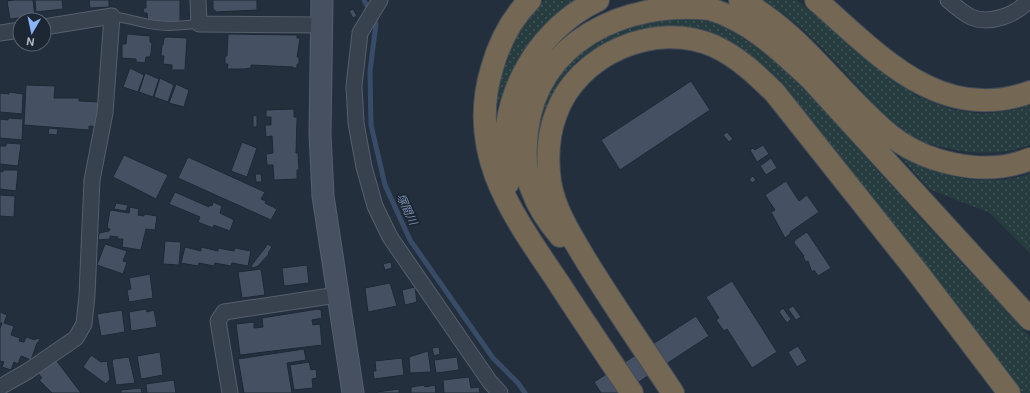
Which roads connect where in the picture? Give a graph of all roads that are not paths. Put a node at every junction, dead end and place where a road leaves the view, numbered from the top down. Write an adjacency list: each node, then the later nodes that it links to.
1 (198, 0): 11 (street)
2 (322, 0): 12 (street)
3 (530, 0): 18 (highway)
4 (598, 0): 18 (highway)
5 (740, 0): 17 (highway)
6 (816, 0): 16 (highway)
7 (948, 0): 8 (street)
8 (1028, 0)
9 (379, 2): 25 (street)
10 (112, 16): 11 (lane); 13 (street); 22 (street)
11 (199, 24): 12 (street)
12 (322, 25): 20 (street)
13 (52, 26)
14 (12, 31): 15 (street)
15 (0, 33)
16 (1030, 92)
17 (1030, 159)
18 (520, 227): 26 (highway)
19 (599, 281): 21 (highway); 27 (highway); 28 (highway)
20 (337, 296): 23 (street); 24 (street)
21 (1030, 319)
22 (0, 388)
23 (230, 393)
24 (353, 393)
25 (500, 393)
26 (632, 393)
27 (673, 393)
28 (1009, 393)

